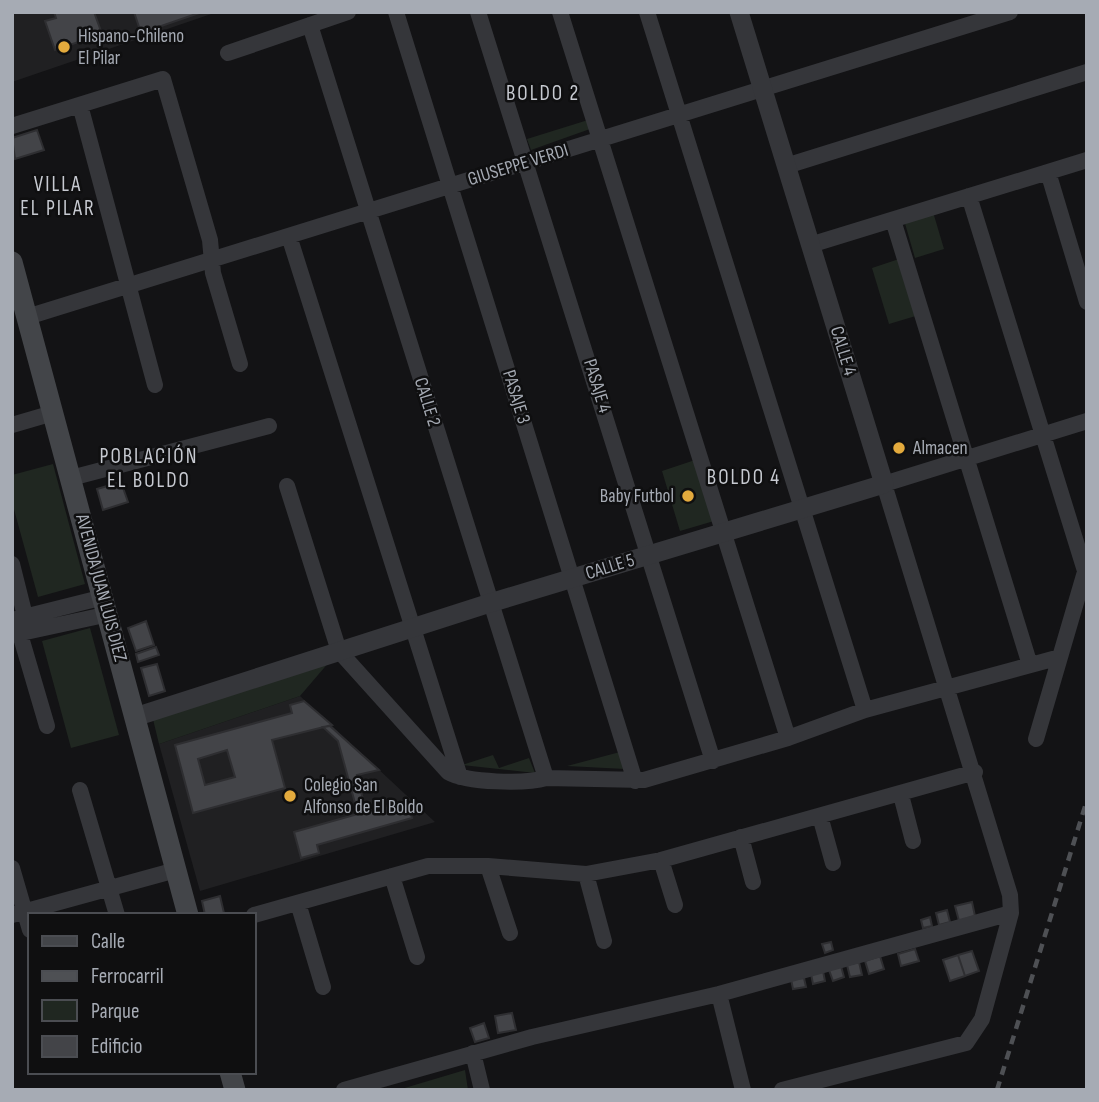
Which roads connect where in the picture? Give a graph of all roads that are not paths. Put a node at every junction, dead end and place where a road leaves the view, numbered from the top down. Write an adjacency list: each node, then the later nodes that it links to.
1 (348, 12): 8 (street)
2 (396, 12): 20 (street, PASAJE 3)
3 (478, 12): 17 (street, PASAJE 4)
4 (560, 12): 15 (street)
5 (647, 12): 13 (street)
6 (739, 12): 11 (street, CALLE 4)
7 (1010, 12): 11 (street, GIUSEPPE VERDI)
8 (310, 25): 9 (street); 22 (street, CALLE 2)
9 (228, 53)
10 (1087, 72): 18 (street)
11 (762, 89): 13 (street, GIUSEPPE VERDI); 18 (street, CALLE 4)
12 (80, 104): 14 (street); 26 (street); 28 (street)
13 (680, 114): 15 (street, GIUSEPPE VERDI); 42 (street)
14 (12, 126)
15 (601, 139): 17 (street, GIUSEPPE VERDI); 43 (street)
16 (1087, 160): 19 (street)
17 (527, 162): 20 (street, GIUSEPPE VERDI); 44 (street, PASAJE 4)
18 (786, 166): 25 (street, CALLE 4)
19 (1048, 172): 21 (street); 29 (street)
20 (450, 186): 22 (street, GIUSEPPE VERDI); 47 (street, PASAJE 3)
21 (969, 196): 23 (street); 37 (street)
22 (368, 212): 24 (street, GIUSEPPE VERDI); 48 (street, CALLE 2)
23 (893, 219): 25 (street); 38 (street)
24 (289, 236): 26 (street, GIUSEPPE VERDI); 51 (street)
25 (810, 245): 40 (street, CALLE 4)
26 (213, 260): 28 (street, GIUSEPPE VERDI); 31 (street)
27 (12, 262): 30 (main road, AVENIDA JUAN LUIS DIEZ)
28 (130, 286): 30 (street, GIUSEPPE VERDI); 32 (street)
29 (1087, 302)
30 (27, 317): 33 (main road, AVENIDA JUAN LUIS DIEZ)
31 (240, 364)
32 (155, 385)
33 (53, 413): 35 (street); 39 (main road, AVENIDA JUAN LUIS DIEZ)
34 (1087, 421): 37 (street, CALLE 5)
35 (12, 425)
36 (269, 426): 39 (street)
37 (1043, 435): 38 (street, CALLE 5); 46 (street)
38 (966, 459): 40 (street, CALLE 5); 54 (street)
39 (71, 478): 49 (main road, AVENIDA JUAN LUIS DIEZ)
40 (884, 484): 42 (street, CALLE 5); 55 (street, CALLE 4)
41 (287, 486): 52 (street)
42 (800, 510): 43 (street, CALLE 5); 56 (street)
43 (724, 532): 44 (street, CALLE 5); 59 (street)
44 (650, 555): 47 (street, CALLE 5); 61 (street, PASAJE 4)
45 (12, 564): 50 (street)
46 (1086, 568): 53 (street)
47 (573, 578): 48 (street, CALLE 5); 65 (street, PASAJE 3)
48 (490, 603): 51 (street, CALLE 5); 64 (street, CALLE 2)
49 (107, 606): 50 (street); 57 (main road, AVENIDA JUAN LUIS DIEZ)
50 (17, 626): 58 (street)
51 (412, 628): 52 (street, CALLE 5); 63 (street)
52 (339, 651): 57 (street, CALLE 5); 63 (street)
53 (1060, 657): 54 (street); 60 (street)
54 (1030, 665): 55 (street)
55 (948, 689): 56 (street); 62 (street, CALLE 4)
56 (865, 710): 59 (street)
57 (135, 717): 75 (main road, AVENIDA JUAN LUIS DIEZ)
58 (47, 726)
59 (788, 738): 61 (street)
60 (1036, 739)
61 (712, 761): 65 (street)
62 (975, 772): 67 (street); 85 (street, CALLE 4)
63 (460, 777): 64 (street)
64 (546, 778): 65 (street)
65 (635, 781)
66 (80, 790): 79 (street)
67 (901, 795): 68 (street); 70 (street)
68 (820, 816): 69 (street); 72 (street)
69 (741, 837): 71 (street); 78 (street)
70 (914, 841)
71 (661, 860): 76 (street); 81 (street)
72 (833, 863)
73 (488, 866): 76 (street); 77 (street); 87 (street)
74 (12, 868): 82 (street)
75 (176, 870): 79 (street); 84 (main road, AVENIDA JUAN LUIS DIEZ)
76 (586, 874): 88 (street)
77 (392, 876): 80 (street); 89 (street)
78 (753, 882)
79 (109, 888): 82 (street); 83 (street)
80 (298, 903): 86 (street); 90 (street)
81 (675, 905)
82 (18, 913)
83 (116, 913)
84 (187, 913)
85 (1011, 913): 91 (street); 96 (street)
86 (256, 914)
87 (510, 933)
88 (604, 941)
89 (417, 957)
90 (323, 987)
91 (719, 994): 92 (street); 95 (street)
92 (473, 1053): 93 (street); 94 (street)
93 (344, 1090)
94 (482, 1090)
95 (743, 1090)
96 (782, 1090)

